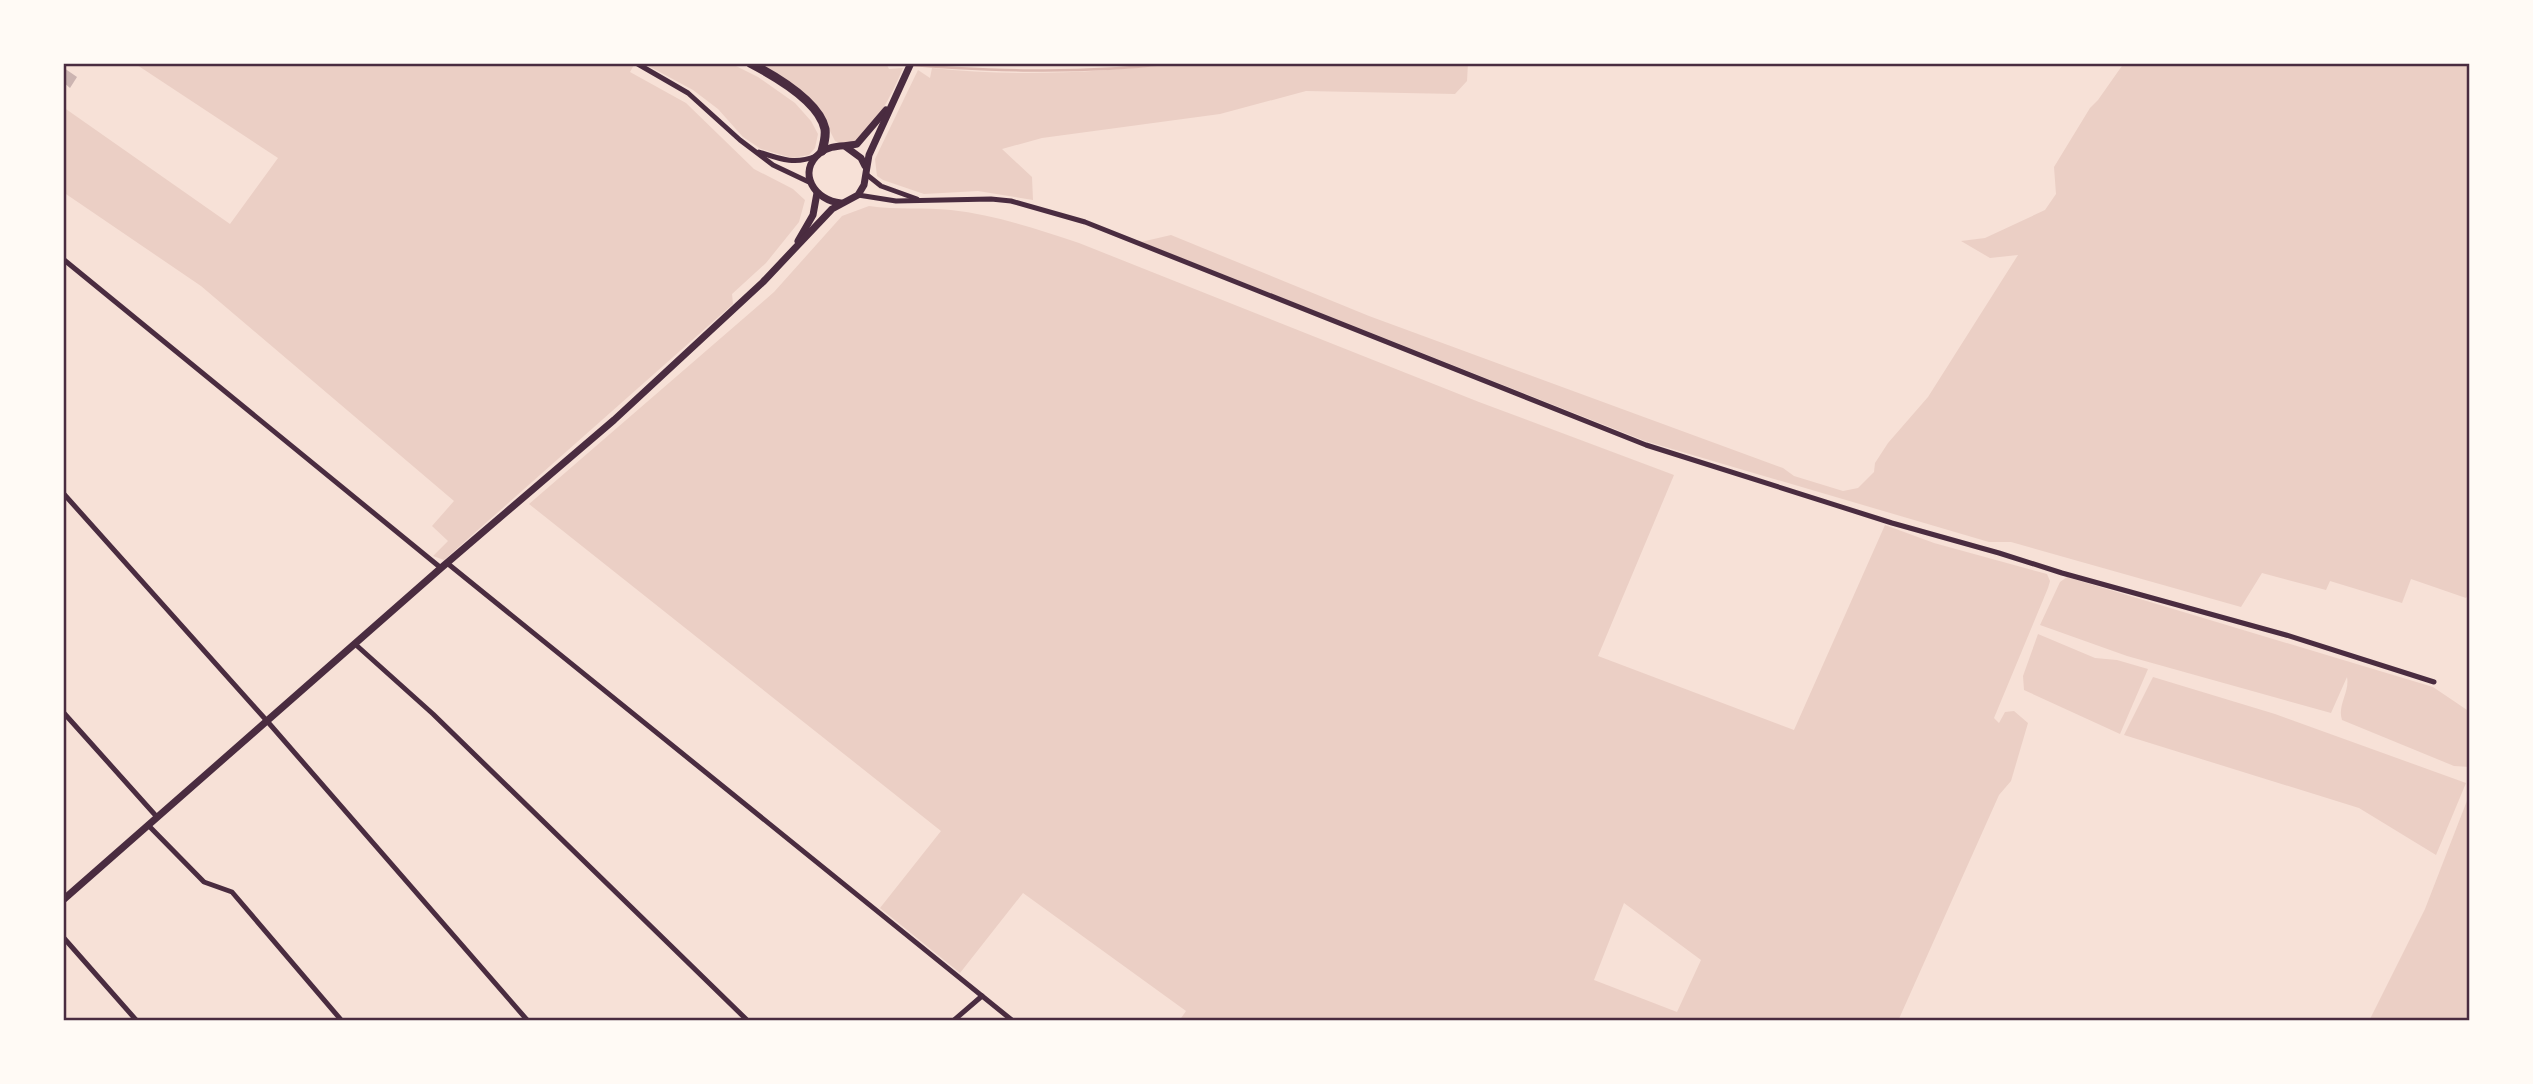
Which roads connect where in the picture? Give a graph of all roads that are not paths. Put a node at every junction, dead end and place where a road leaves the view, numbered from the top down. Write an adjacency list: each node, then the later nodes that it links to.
1 (636, 63): 6 (street)
2 (750, 63): 7 (highway)
3 (910, 66): 4 (street)
4 (893, 102): 5 (street); 8 (street)
5 (845, 147): 7 (street); 8 (street)
6 (755, 151): 7 (street); 9 (street)
7 (819, 153): 9 (street)
8 (866, 170): 11 (street); 12 (street)
9 (811, 183): 10 (street)
10 (817, 193): 13 (street); 14 (street)
11 (858, 195): 12 (street); 13 (street)
12 (923, 201): 19 (street)
13 (841, 203): 14 (street)
14 (788, 256): 17 (street)
15 (63, 258): 17 (street)
16 (63, 493): 21 (street)
17 (444, 566): 18 (street); 26 (street)
18 (355, 644): 21 (street); 30 (street)
19 (2434, 682)
20 (63, 712): 22 (street)
21 (267, 720): 22 (street); 29 (street)
22 (157, 817): 23 (street)
23 (148, 825): 24 (street); 28 (street)
24 (63, 900)
25 (63, 937): 27 (street)
26 (982, 996): 31 (street); 32 (street)
27 (137, 1021)
28 (342, 1021)
29 (528, 1021)
30 (748, 1021)
31 (953, 1021)
32 (1013, 1021)

